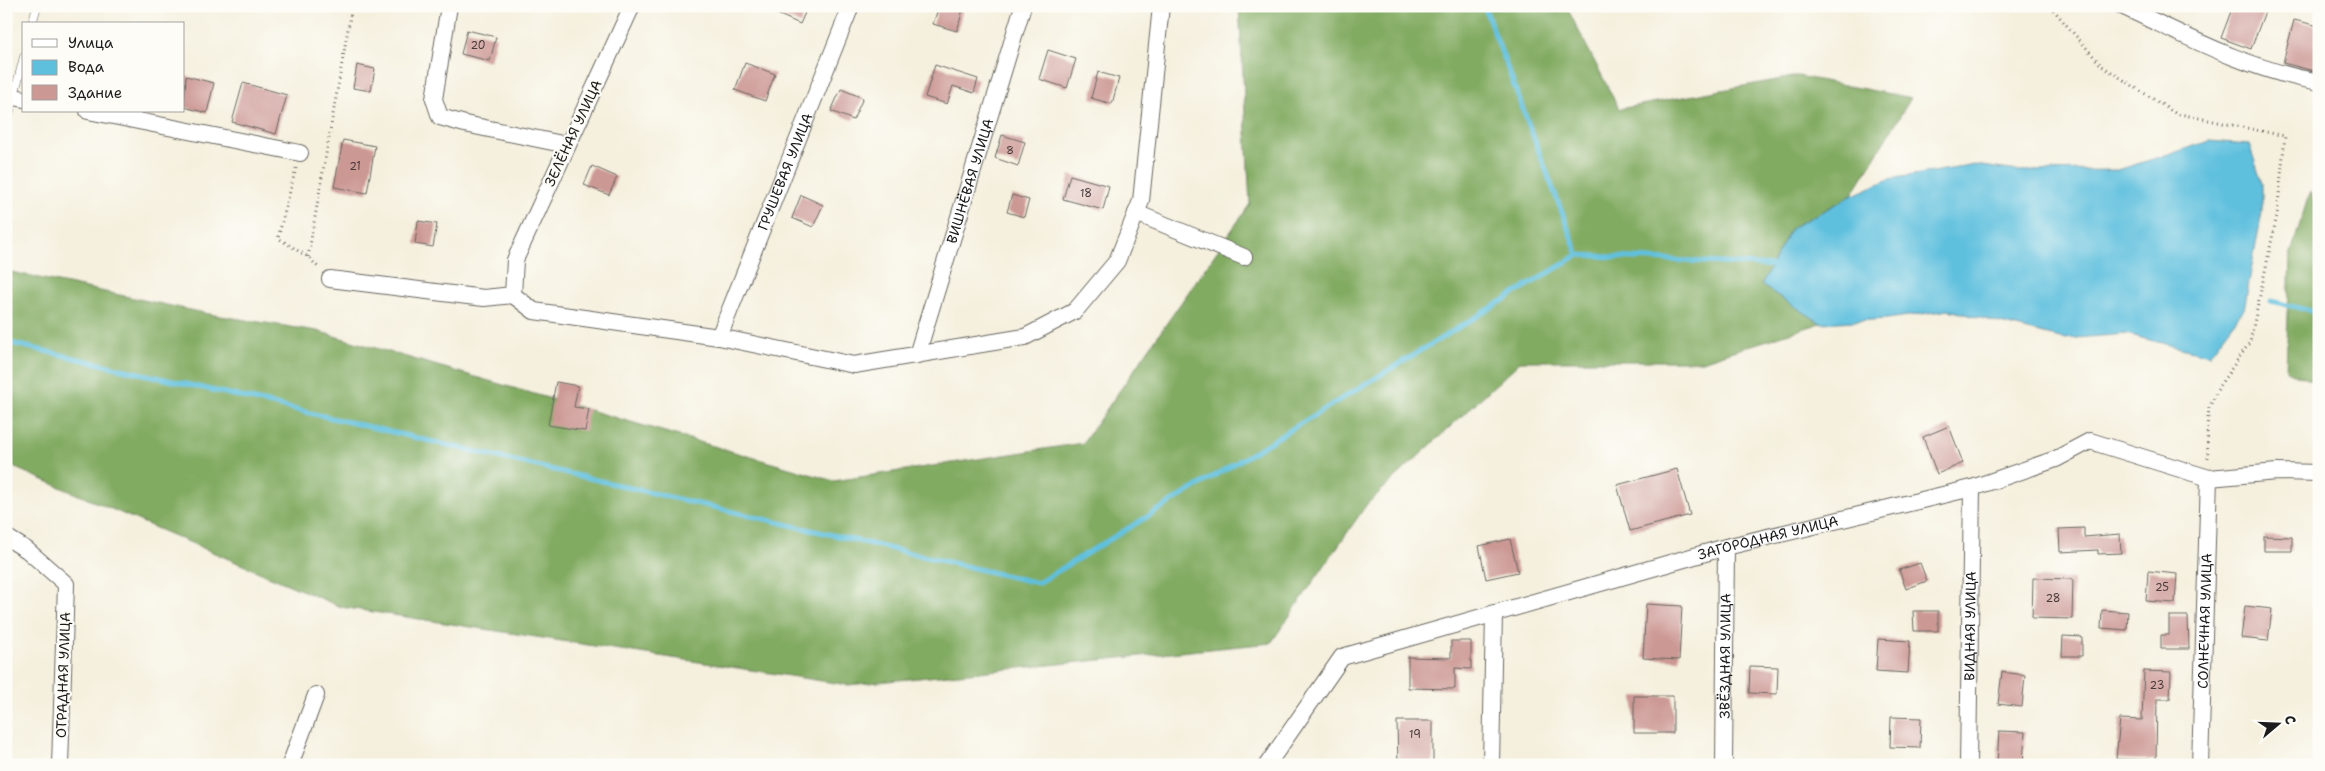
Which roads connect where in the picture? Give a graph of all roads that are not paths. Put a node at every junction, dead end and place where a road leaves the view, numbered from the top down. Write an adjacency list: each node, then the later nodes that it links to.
1 (37, 6): 8 (lane)
2 (449, 6): 14 (street)
3 (632, 6): 14 (street, ЗЕЛЁНАЯ УЛИЦА)
4 (851, 6): 20 (street, ГРУШЕВАЯ УЛИЦА)
5 (1023, 6): 21 (street, ВИШНЁВАЯ УЛИЦА)
6 (1161, 6): 16 (street)
7 (2122, 6): 10 (street)
8 (33, 22)
9 (22, 65): 11 (lane)
10 (2319, 82)
11 (14, 97): 13 (lane)
12 (93, 112): 15 (street)
13 (6, 126)
14 (567, 145): 19 (street, ЗЕЛЁНАЯ УЛИЦА)
15 (300, 153)
16 (1136, 213): 17 (street); 21 (street)
17 (1244, 257)
18 (330, 279): 19 (street)
19 (514, 295): 20 (street)
20 (719, 337): 21 (street)
21 (917, 355)
22 (2319, 473): 23 (street, ЗАГОРОДНАЯ УЛИЦА)
23 (2209, 478): 24 (street, ЗАГОРОДНАЯ УЛИЦА); 35 (street, СОЛНЕЧНАЯ УЛИЦА)
24 (1972, 488): 26 (street, ЗАГОРОДНАЯ УЛИЦА); 34 (street, ВИДНАЯ УЛИЦА)
25 (6, 537): 29 (street, ОТРАДНАЯ УЛИЦА)
26 (1726, 547): 27 (street, ЗАГОРОДНАЯ УЛИЦА); 33 (street, ЗВЁЗДНАЯ УЛИЦА)
27 (1494, 613): 31 (street, ЗАГОРОДНАЯ УЛИЦА); 32 (street)
28 (316, 695): 30 (street)
29 (60, 765)
30 (290, 765)
31 (1267, 765)
32 (1491, 765)
33 (1724, 765)
34 (1968, 765)
35 (2200, 765)

